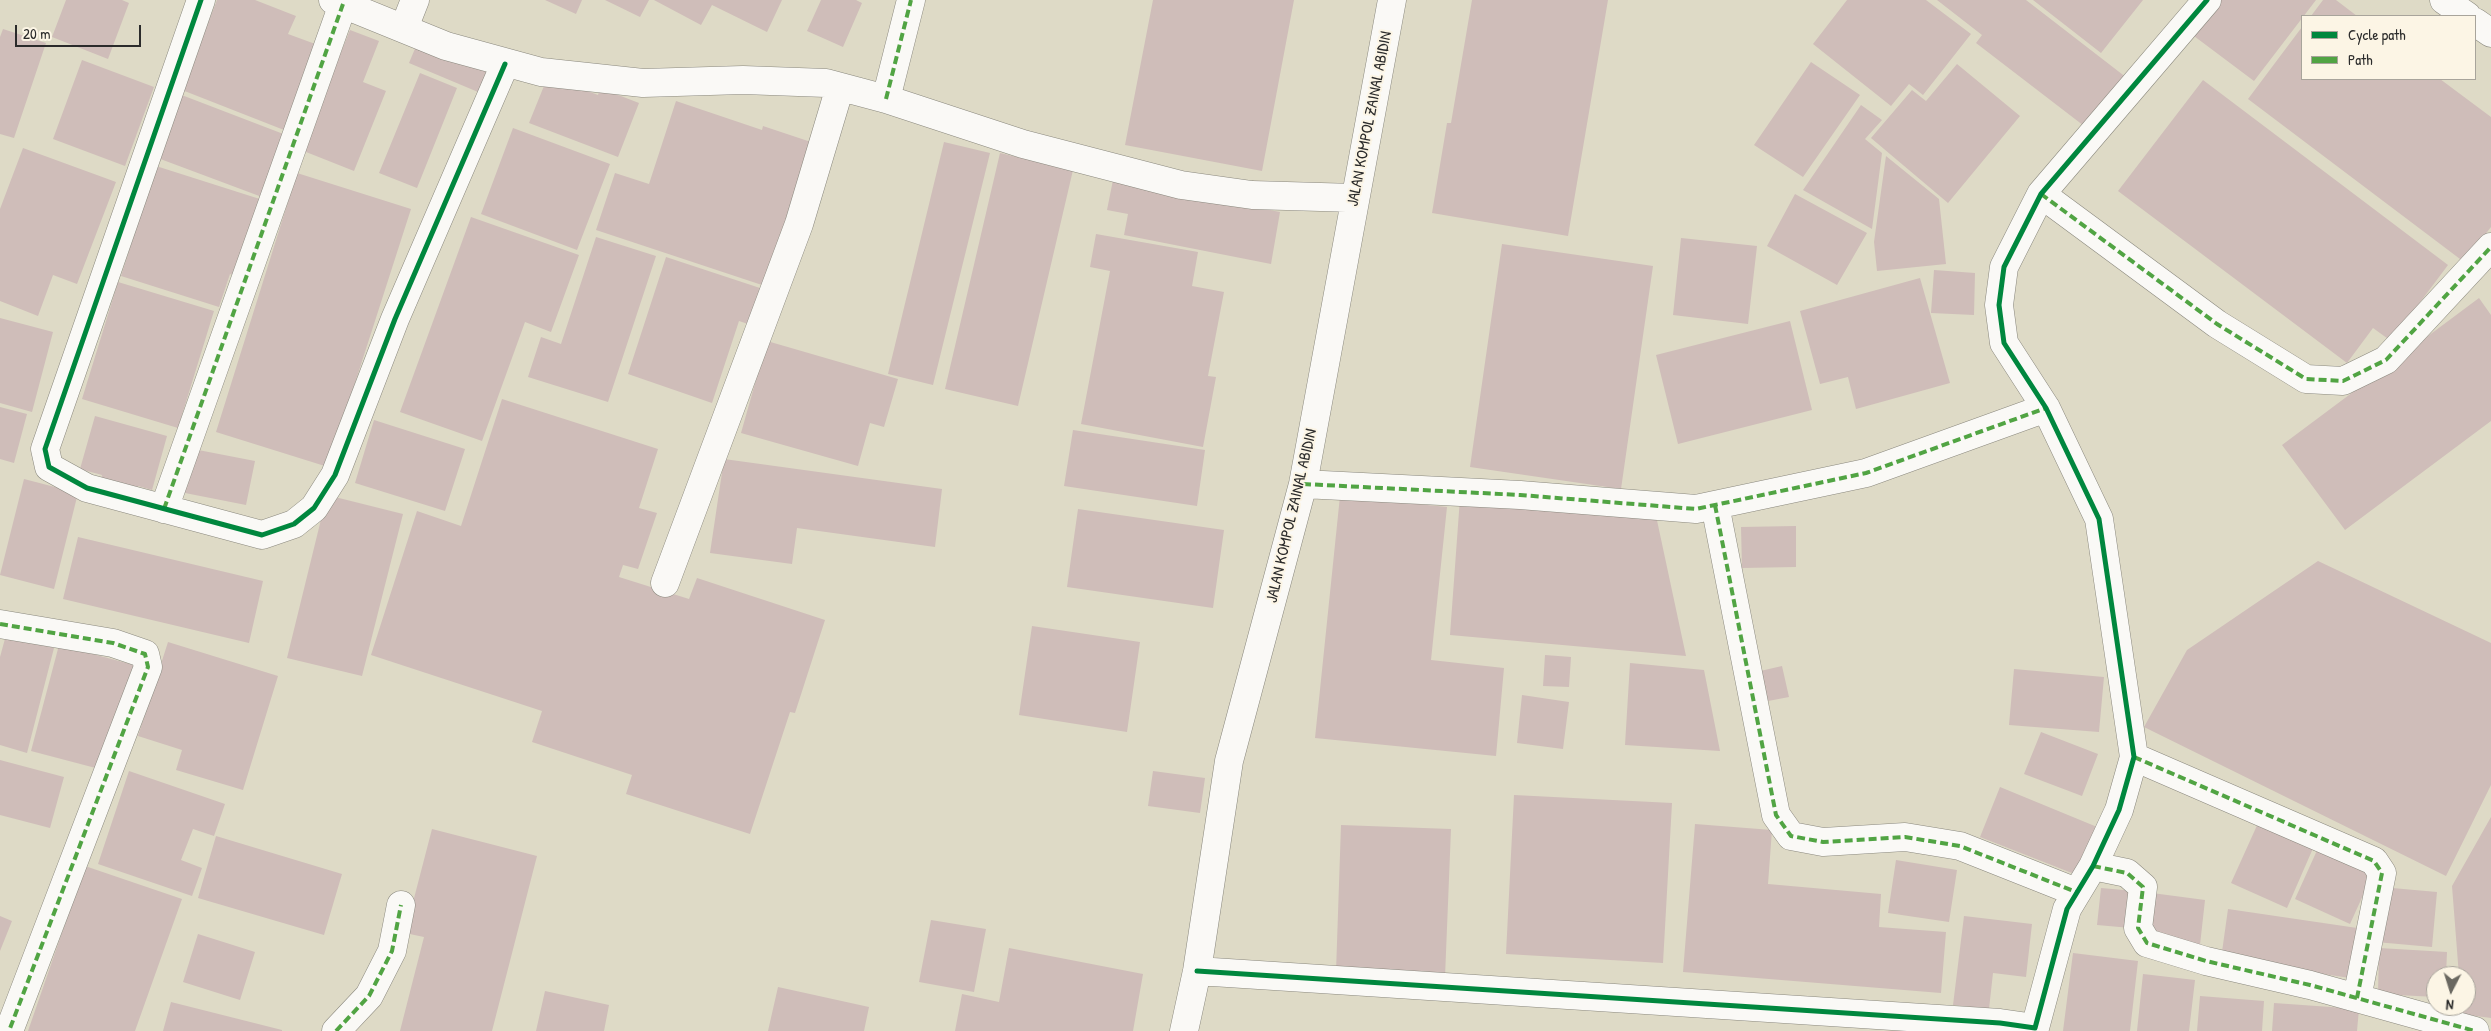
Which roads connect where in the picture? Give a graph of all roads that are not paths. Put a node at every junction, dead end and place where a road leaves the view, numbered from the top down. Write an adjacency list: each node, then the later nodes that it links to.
1 (200, 0): 21 (street)
2 (415, 0): 10 (street)
3 (911, 0): 14 (street)
4 (1392, 0): 16 (street, JALAN KOMPOL ZAINAL ABIDIN)
5 (2207, 0): 15 (street)
6 (2444, 0): 8 (street)
7 (338, 2): 10 (street); 21 (street)
8 (2466, 15)
9 (2476, 23): 11 (street)
10 (404, 28): 12 (street)
11 (2491, 33)
12 (505, 64): 13 (street); 21 (street)
13 (840, 87): 14 (street); 22 (street)
14 (886, 99): 16 (street)
15 (2041, 194): 17 (street); 18 (street)
16 (1355, 198): 19 (street, JALAN KOMPOL ZAINAL ABIDIN)
17 (2491, 247)
18 (2046, 408): 20 (street); 24 (street)
19 (1303, 484): 20 (street); 28 (street, JALAN KOMPOL ZAINAL ABIDIN)
20 (1715, 505): 26 (street)
21 (164, 509)
22 (665, 583)
23 (0, 624): 31 (street)
24 (2134, 757): 25 (street); 29 (street)
25 (2093, 866): 26 (street); 29 (street)
26 (2076, 892): 30 (street)
27 (401, 905): 32 (street)
28 (1197, 971): 30 (street); 33 (street, JALAN KOMPOL ZAINAL ABIDIN)
29 (2357, 998): 34 (street)
30 (2035, 1030)
31 (9, 1031)
32 (336, 1031)
33 (1184, 1031)
34 (2475, 1031)

